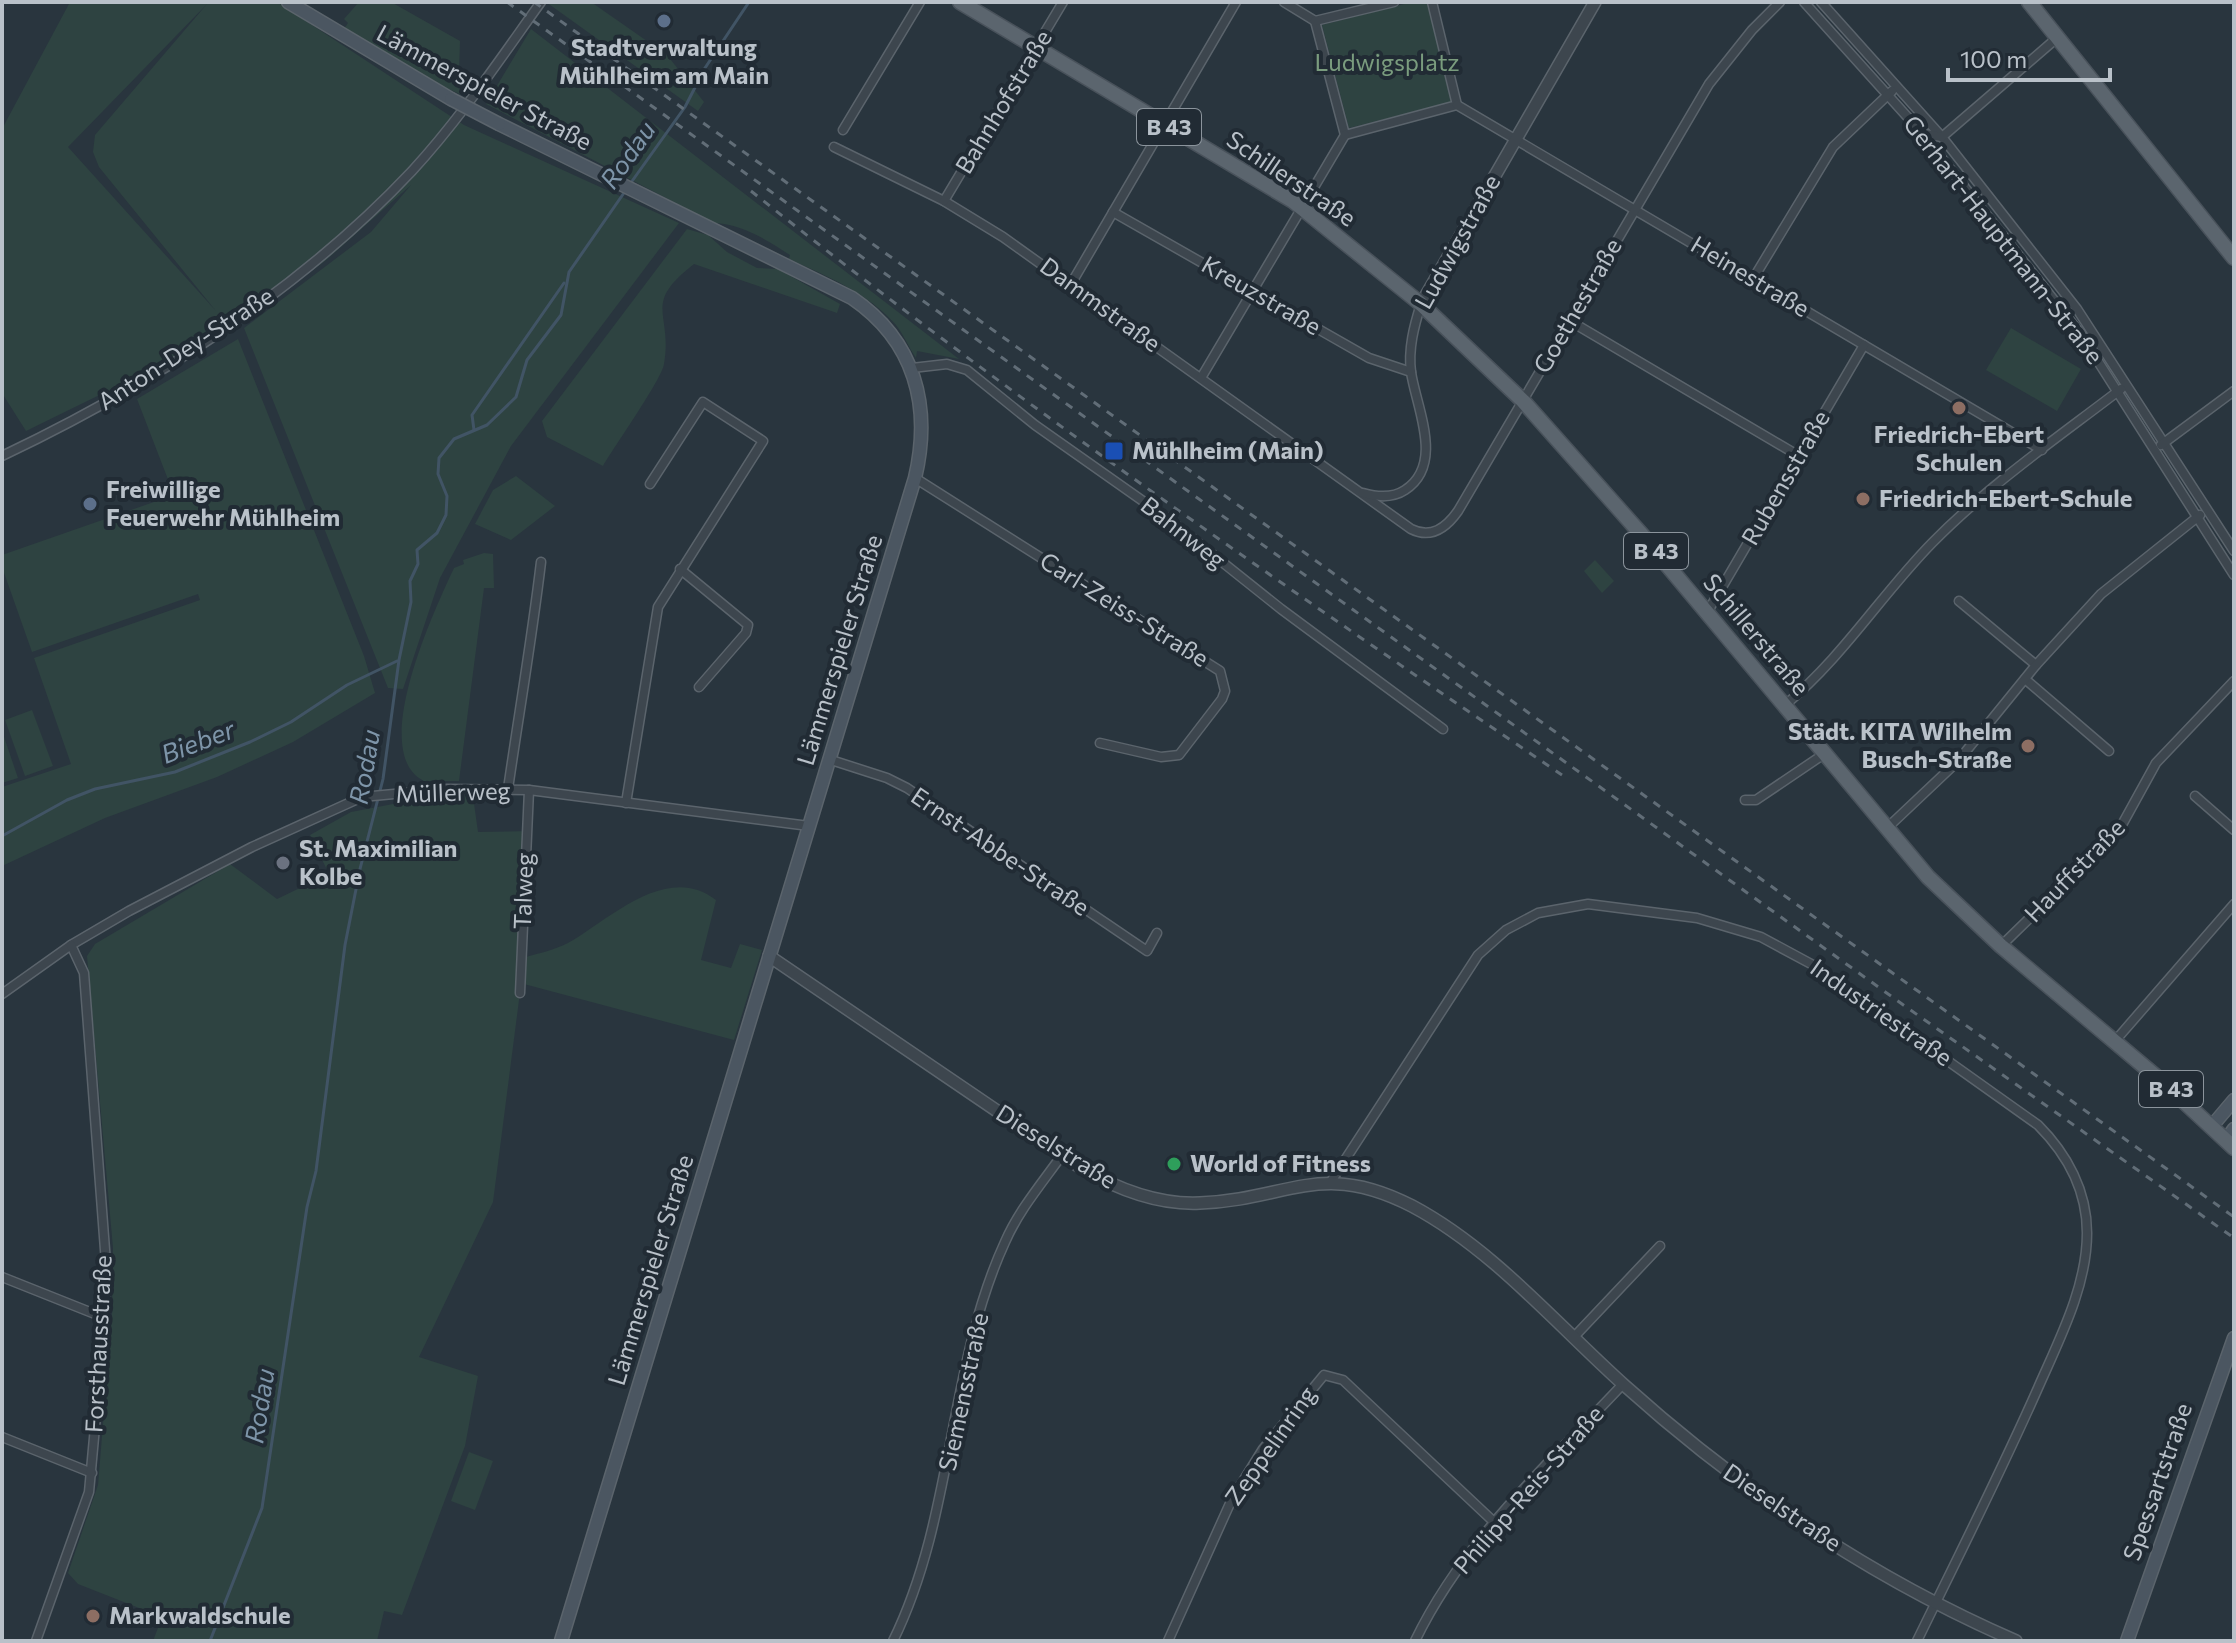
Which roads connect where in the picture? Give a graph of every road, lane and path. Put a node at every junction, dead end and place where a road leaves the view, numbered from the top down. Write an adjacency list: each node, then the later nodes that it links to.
1 (288, 2): 39 (main road, Lämmerspieler Straße, bridge)
2 (541, 2): 49 (street, Anton-Dey-Straße)
3 (920, 2): 22 (street)
4 (960, 2): 17 (main road, B 43)
5 (1063, 2): 17 (street, Bahnhofstraße)
6 (1236, 2): 21 (street)
7 (1284, 2): 15 (street)
8 (1394, 2): 15 (street)
9 (1432, 2): 20 (street)
10 (1595, 2): 26 (street, Ludwigstraße)
11 (1780, 2): 30 (street, Goethestraße)
12 (1804, 2): 19 (street, Gerhart-Hauptmann-Straße)
13 (1821, 2): 18 (street, Gerhart-Hauptmann-Straße)
14 (2029, 2): 16 (main road)
15 (1315, 21): 24 (street)
16 (2058, 37): 25 (street); 32 (main road)
17 (1036, 47): 21 (main road, Schillerstraße / B 43); 28 (street, Bahnhofstraße)
18 (1898, 85): 19 (street); 25 (street, Gerhart-Hauptmann-Straße)
19 (1889, 94): 23 (street, Gerhart-Hauptmann-Straße); 33 (street)
20 (1457, 105): 24 (street); 26 (street, Heinestraße)
21 (1164, 124): 29 (main road, Schillerstraße / B 43); 31 (street)
22 (843, 130)
23 (1921, 132): 25 (street); 43 (street, Gerhart-Hauptmann-Straße)
24 (1345, 135): 29 (street)
25 (1942, 137): 42 (street, Gerhart-Hauptmann-Straße)
26 (1516, 139): 30 (street, Heinestraße); 36 (street, Ludwigstraße)
27 (834, 147): 28 (street, Dammstraße)
28 (944, 201): 34 (street, Dammstraße)
29 (1302, 207): 35 (street); 36 (main road, Schillerstraße / B 43)
30 (1635, 209): 33 (street, Heinestraße); 37 (street, Goethestraße)
31 (1113, 212): 34 (street); 35 (street, Kreuzstraße)
32 (2234, 258)
33 (1753, 279): 38 (street, Heinestraße)
34 (1071, 284): 41 (street, Dammstraße)
35 (1252, 291): 40 (street, Kreuzstraße); 41 (street)
36 (1421, 304): 40 (street, Ludwigstraße); 45 (main road, Schillerstraße / B 43)
37 (1570, 321): 45 (street, Goethestraße); 50 (street)
38 (1864, 345): 47 (street, Heinestraße); 50 (street, Rubensstraße)
39 (912, 368): 51 (main road, Lämmerspieler Straße); 67 (street, Bahnweg)
40 (1411, 372): 53 (street, Ludwigstraße)
41 (1201, 378): 53 (street, Dammstraße)
42 (2128, 383): 43 (street); 46 (street, Gerhart-Hauptmann-Straße)
43 (2118, 391): 47 (street); 48 (street, Gerhart-Hauptmann-Straße)
44 (2234, 391): 46 (street)
45 (1523, 401): 53 (street, Goethestraße); 61 (main road, Schillerstraße / B 43)
46 (2164, 442): 48 (street); 54 (street, Gerhart-Hauptmann-Straße)
47 (2042, 450): 66 (street)
48 (2155, 450): 55 (street, Gerhart-Hauptmann-Straße)
49 (2, 456)
50 (1799, 456): 61 (street, Rubensstraße)
51 (915, 478): 68 (street, Carl-Zeiss-Straße); 71 (main road, Lämmerspieler Straße)
52 (650, 484): 58 (street)
53 (1351, 487)
54 (2207, 509): 55 (street); 56 (street, Gerhart-Hauptmann-Straße)
55 (2196, 517): 59 (street, Gerhart-Hauptmann-Straße); 62 (street)
56 (2234, 551)
57 (541, 562): 72 (street)
58 (680, 569): 65 (street); 76 (street)
59 (2234, 575)
60 (1959, 601): 62 (street)
61 (1708, 611): 66 (main road, Schillerstraße / B 43)
62 (2036, 665): 63 (street)
63 (2025, 679): 69 (street); 78 (street)
64 (2234, 681): 83 (street, Hauffstraße)
65 (699, 687)
66 (1785, 705): 70 (main road, Schillerstraße / B 43)
67 (1443, 729)
68 (1100, 743)
69 (2109, 751)
70 (1824, 754): 75 (street); 78 (main road, Schillerstraße / B 43)
71 (828, 759): 77 (main road, Lämmerspieler Straße); 81 (street, Ernst-Abbe-Straße)
72 (508, 789): 73 (street, Müllerweg); 82 (street, Müllerweg)
73 (529, 790): 76 (street, Müllerweg); 85 (street, Talweg)
74 (2195, 796): 79 (street)
75 (1745, 800)
76 (626, 803): 77 (street, Müllerweg)
77 (809, 826): 84 (main road, Lämmerspieler Straße)
78 (1886, 830): 83 (main road, Schillerstraße / B 43)
79 (2234, 830)
80 (2234, 904): 87 (street)
81 (1157, 933)
82 (71, 945): 86 (street, Müllerweg); 95 (street, Forsthausstraße)
83 (2001, 946): 87 (main road, Schillerstraße / B 43)
84 (769, 956): 91 (street, Dieselstraße); 105 (main road, Lämmerspieler Straße)
85 (520, 993)
86 (2, 994)
87 (2115, 1041): 89 (main road, Schillerstraße / B 43)
88 (2234, 1100): 89 (main road)
89 (2212, 1126): 90 (main road, Schillerstraße / B 43)
90 (2231, 1139)
91 (1062, 1155): 92 (street, Dieselstraße); 106 (street, Siemensstraße)
92 (1330, 1183): 96 (street, Dieselstraße); 102 (street, Industriestraße)
93 (1660, 1246): 96 (street)
94 (2, 1277): 95 (street)
95 (105, 1318): 100 (street, Forsthausstraße)
96 (1573, 1338): 98 (street, Dieselstraße)
97 (2234, 1338): 103 (main road, Spessartstraße)
98 (1623, 1384): 101 (street, Philipp-Reis-Straße); 102 (street, Dieselstraße)
99 (2, 1437): 100 (street)
100 (92, 1473): 104 (street, Forsthausstraße)
101 (1494, 1522): 107 (street, Zeppelinring); 108 (street, Philipp-Reis-Straße)
102 (1936, 1603): 109 (street, Industriestraße); 110 (street, Dieselstraße)
103 (2132, 1625): 111 (street); 112 (main road, Spessartstraße)
104 (36, 1641)
105 (561, 1641)
106 (893, 1641)
107 (1168, 1641)
108 (1415, 1641)
109 (1917, 1641)
110 (2016, 1641)
111 (2120, 1641)
112 (2127, 1641)

